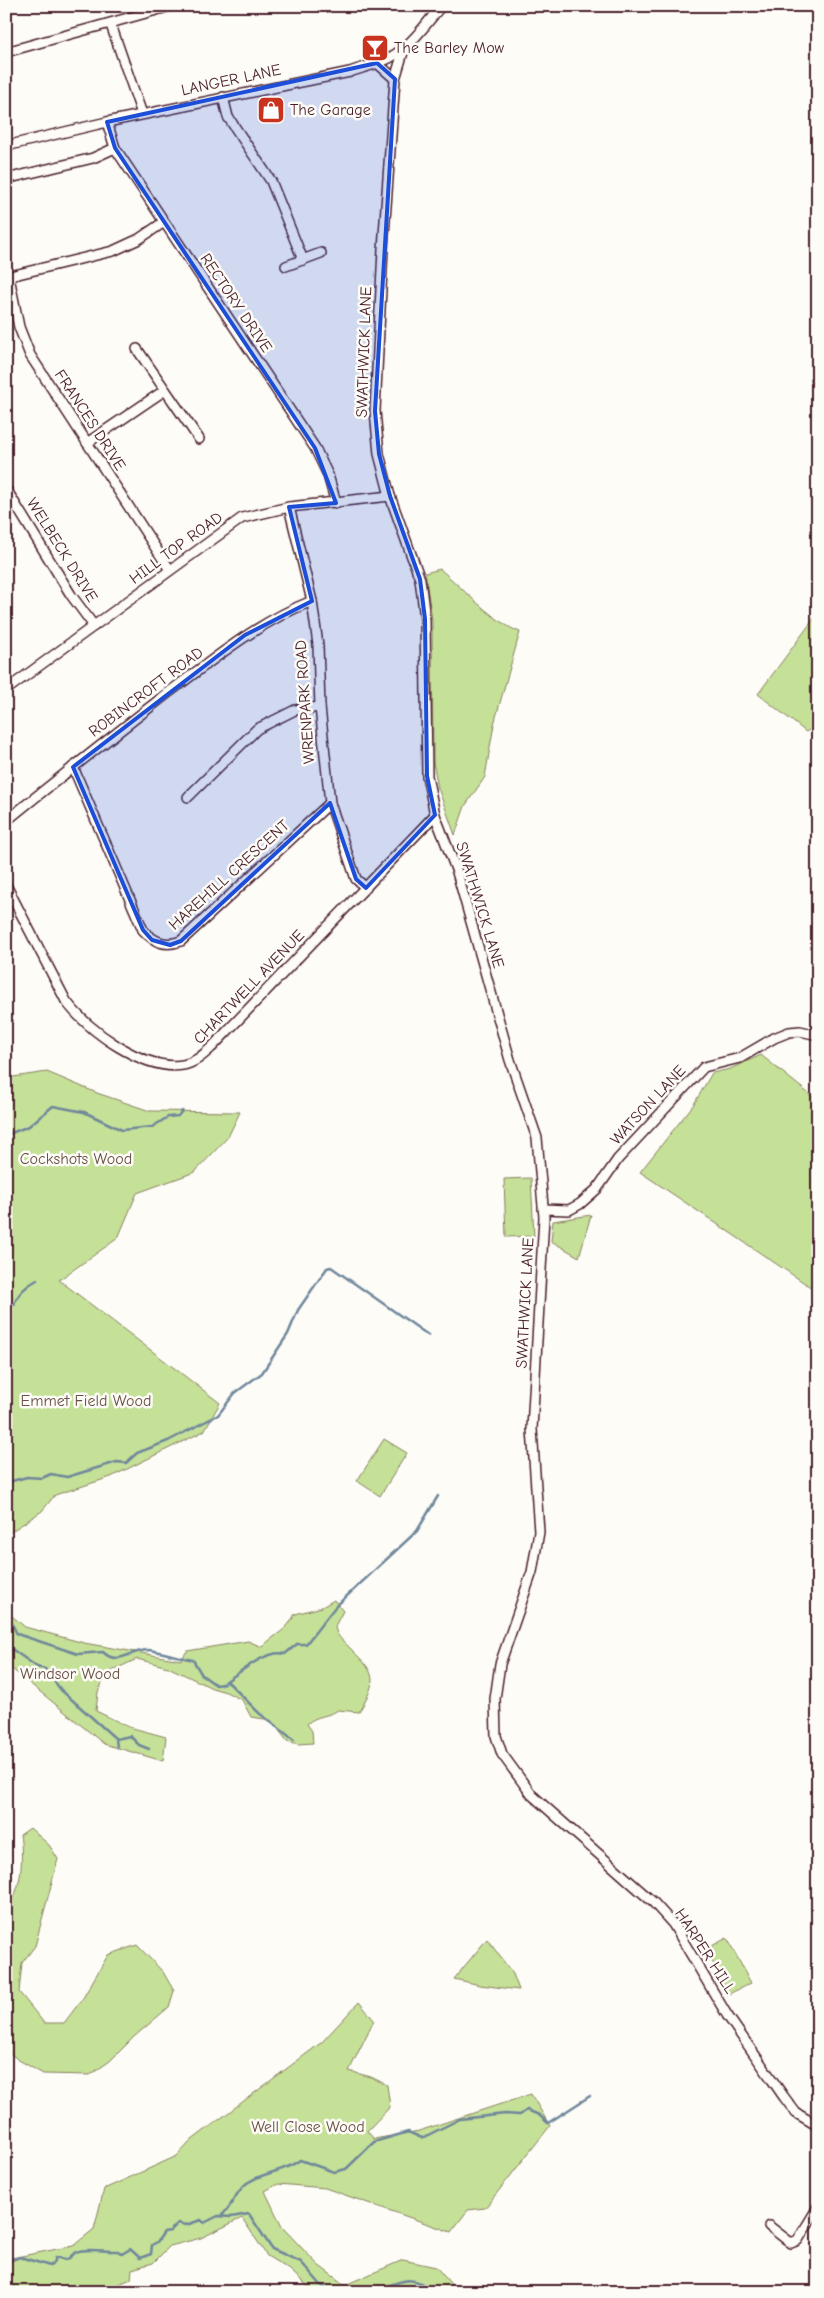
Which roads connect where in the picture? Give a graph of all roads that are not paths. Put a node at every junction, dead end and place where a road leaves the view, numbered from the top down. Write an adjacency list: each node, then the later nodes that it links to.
1 (171, 6): 3 (street)
2 (441, 6): 4 (street, LANGER LANE)
3 (111, 25): 5 (street); 9 (street)
4 (404, 49): 6 (street, LANGER LANE); 7 (street, SWATHWICK LANE)
5 (6, 52)
6 (377, 63): 7 (street); 8 (street, LANGER LANE)
7 (395, 79): 24 (street, SWATHWICK LANE)
8 (224, 97): 9 (street, LANGER LANE); 16 (street)
9 (142, 114): 10 (street, LANGER LANE)
10 (107, 122): 11 (street, LANGER LANE); 12 (street, RECTORY DRIVE)
11 (6, 146)
12 (115, 148): 13 (street); 14 (street, RECTORY DRIVE)
13 (6, 178)
14 (164, 222): 18 (street); 25 (street, RECTORY DRIVE)
15 (321, 253): 16 (street)
16 (303, 260): 17 (street)
17 (286, 266)
18 (7, 277): 22 (street, FRANCES DRIVE)
19 (137, 349): 20 (street)
20 (165, 390): 21 (street); 22 (street)
21 (199, 438)
22 (87, 443): 27 (street, FRANCES DRIVE)
23 (6, 489): 29 (street, WELBECK DRIVE)
24 (390, 496): 25 (street, HILL TOP ROAD); 35 (street, SWATHWICK LANE)
25 (336, 502): 26 (street, HILL TOP ROAD)
26 (290, 507): 27 (street, HILL TOP ROAD); 28 (street, WRENPARK ROAD)
27 (170, 570): 29 (street, HILL TOP ROAD)
28 (312, 601): 31 (street, WRENPARK ROAD); 32 (street, ROBINCROFT ROAD)
29 (94, 626): 30 (street, HILL TOP ROAD)
30 (6, 690)
31 (320, 707): 33 (street); 34 (street, WRENPARK ROAD)
32 (73, 767): 34 (street, HAREHILL CRESCENT); 36 (street, ROBINCROFT ROAD)
33 (188, 798)
34 (330, 803): 38 (street, WRENPARK ROAD)
35 (435, 815): 38 (street, CHARTWELL AVENUE); 40 (street, SWATHWICK LANE)
36 (6, 821)
37 (6, 885): 38 (street, CHARTWELL AVENUE)
38 (366, 888)
39 (818, 1035): 40 (street, WATSON LANE)
40 (544, 1209): 41 (street, SWATHWICK LANE)
41 (496, 1736): 42 (street, HARPER HILL)
42 (818, 2126)
43 (818, 2207): 44 (street)
44 (769, 2226)

